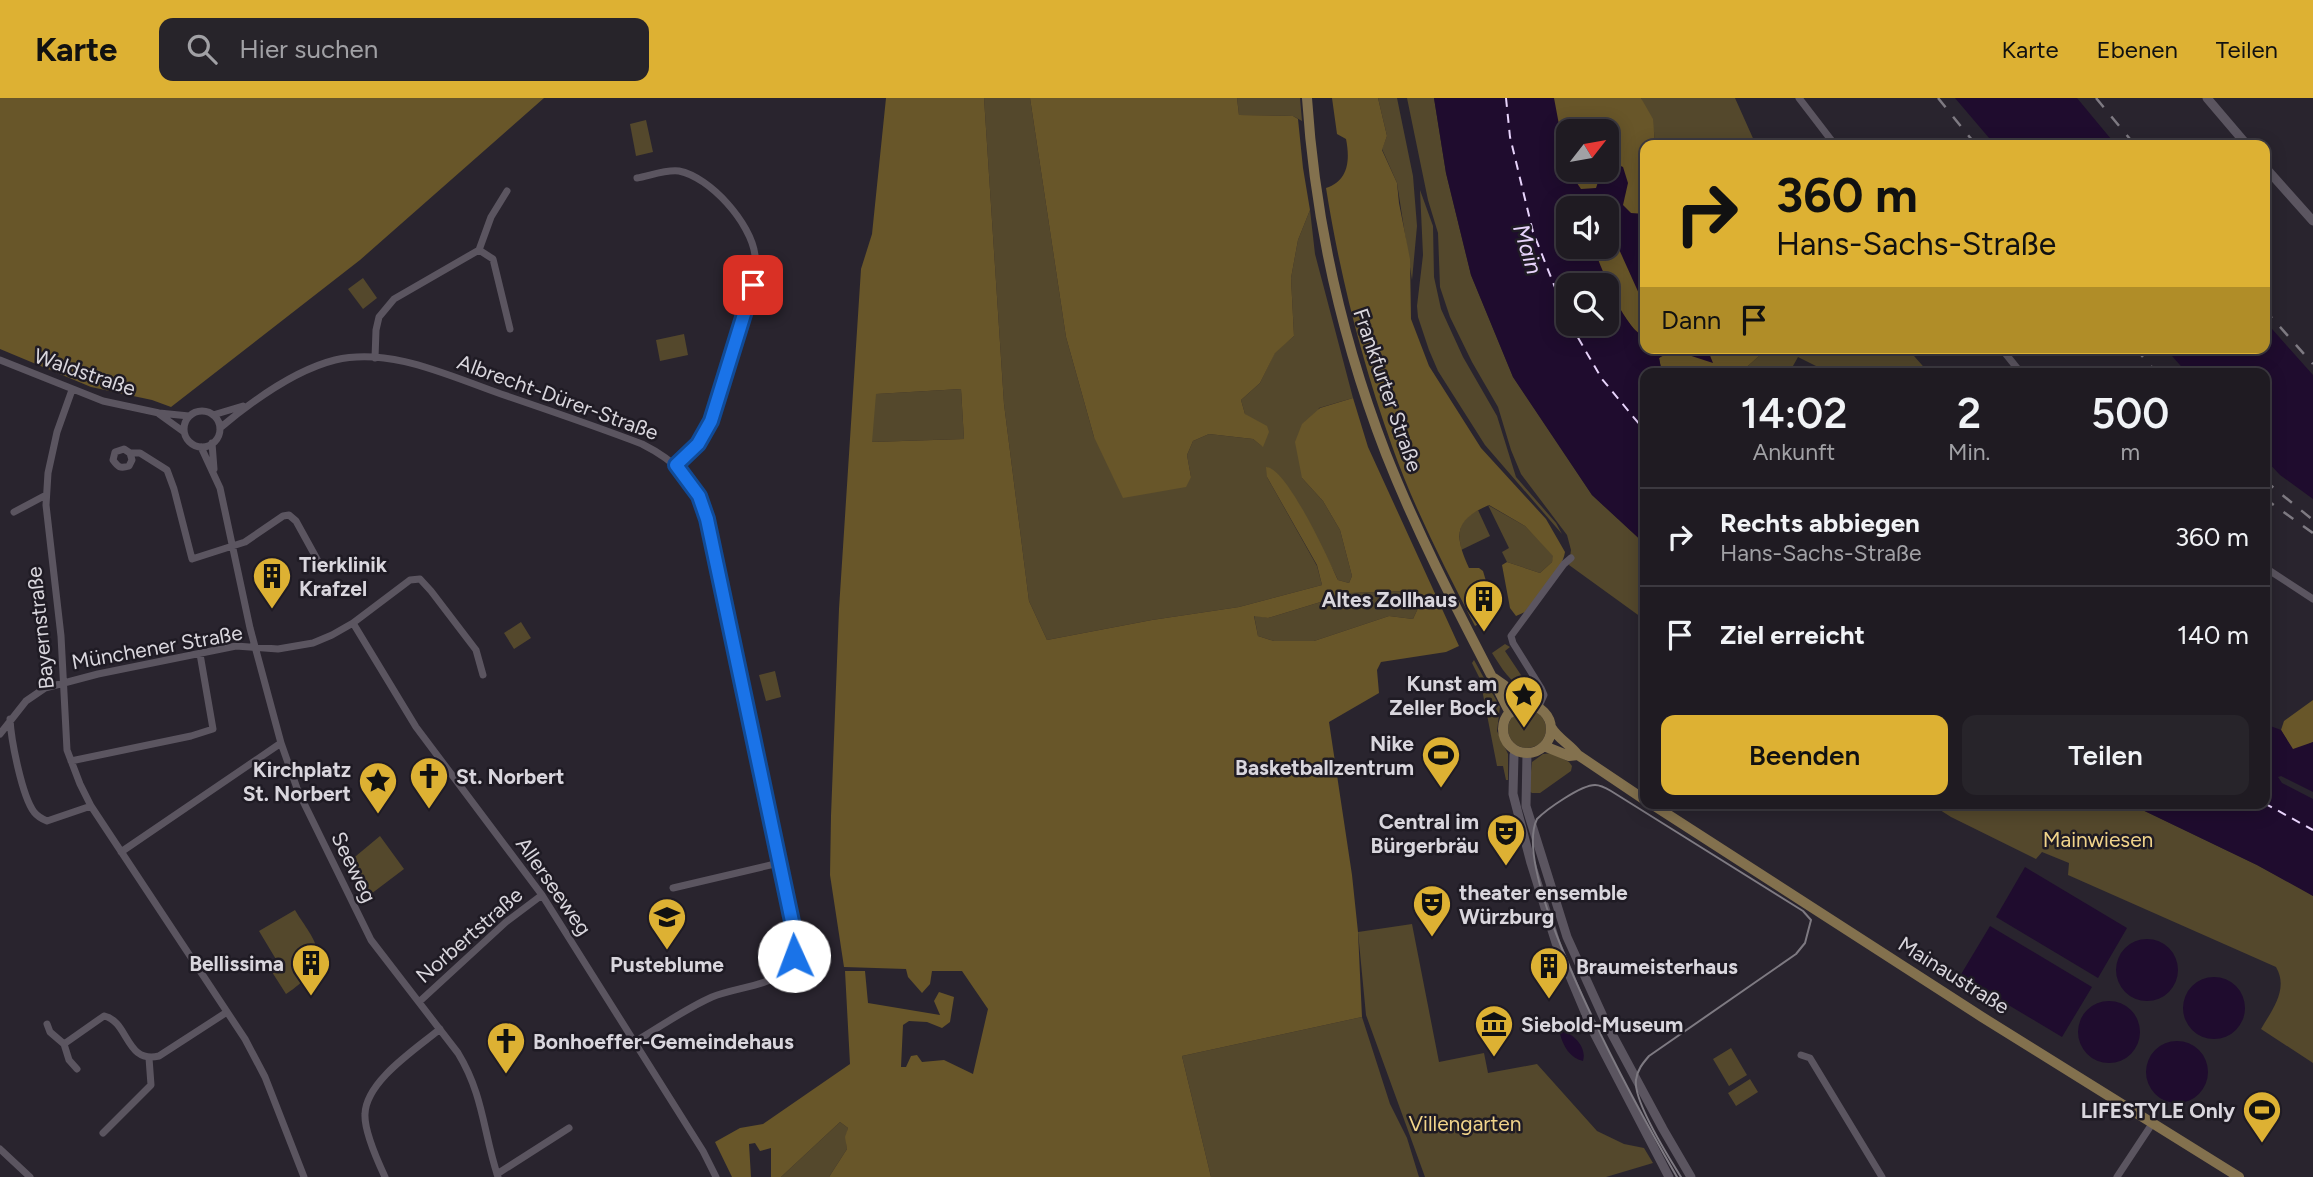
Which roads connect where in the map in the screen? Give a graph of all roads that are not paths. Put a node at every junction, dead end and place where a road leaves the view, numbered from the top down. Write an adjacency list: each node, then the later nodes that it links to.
1 (1307, 98): 41 (main road, Frankfurter Straße)
2 (1799, 98): 4 (street)
3 (2207, 98): 5 (street)
4 (1831, 140)
5 (2243, 140)
6 (2270, 173): 9 (street)
7 (637, 178): 26 (street)
8 (507, 191): 10 (street)
9 (2313, 221)
10 (479, 250): 11 (street); 13 (street)
11 (510, 329)
12 (2006, 354): 15 (street)
13 (375, 358): 17 (street, Albrecht-Dürer-Straße); 26 (street, Albrecht-Dürer-Straße)
14 (0, 360): 16 (street, Waldstraße)
15 (2017, 368)
16 (72, 390): 18 (street, Waldstraße); 28 (street, Bayernstraße)
17 (247, 405): 19 (street, Albrecht-Dürer-Straße); 21 (street, Albrecht-Dürer-Straße)
18 (159, 413): 20 (street, Waldstraße); 22 (street, Waldstraße)
19 (213, 415): 20 (street); 21 (street)
20 (190, 416): 22 (street)
21 (220, 428): 23 (street)
22 (184, 432): 24 (street)
23 (212, 443): 24 (street); 27 (street, Seeweg)
24 (201, 447): 27 (street, Seeweg)
25 (130, 453): 30 (street)
26 (676, 465): 54 (street, Albrecht-Dürer-Straße)
27 (214, 473): 30 (street, Seeweg)
28 (46, 495): 29 (street); 39 (street, Bayernstraße)
29 (14, 512)
30 (231, 547): 32 (street); 36 (street, Seeweg)
31 (1571, 558): 40 (street)
32 (323, 570)
33 (2270, 571): 34 (street)
34 (2313, 599)
35 (353, 623): 36 (street, Münchener Straße); 38 (street, Münchener Straße); 56 (street, Allerseeweg)
36 (257, 646): 37 (street, Münchener Straße); 45 (street, Seeweg)
37 (200, 654): 39 (street, Münchener Straße); 49 (street)
38 (483, 675)
39 (63, 682): 42 (street, Münchener Straße); 49 (street, Bayernstraße)
40 (1540, 703): 41 (main road); 43 (main road)
41 (1515, 710): 47 (main road)
42 (10, 719): 44 (street, Münchener Straße); 51 (street)
43 (1551, 727): 46 (main road); 48 (main road)
44 (0, 734)
45 (281, 743): 53 (street); 61 (street, Seeweg)
46 (1544, 746): 47 (main road); 48 (main road)
47 (1522, 752): 57 (street); 58 (street)
48 (1578, 755): 50 (main road)
49 (71, 761): 51 (street, Bayernstraße)
50 (1640, 797)
51 (91, 806): 53 (street, Bayernstraße)
52 (1658, 809): 72 (main road, Mainaustraße)
53 (121, 852): 62 (street, Bayernstraße)
54 (779, 863): 55 (street); 67 (street, Albrecht-Dürer-Straße)
55 (673, 888)
56 (542, 895): 61 (street, Norbertstraße); 67 (street, Allerseeweg)
57 (1560, 919): 58 (street); 59 (street)
58 (1550, 923): 60 (street)
59 (1586, 983): 60 (street); 63 (street)
60 (1574, 989): 66 (street)
61 (419, 1002): 65 (street, Seeweg)
62 (227, 1012): 70 (street); 78 (street, Bayernstraße)
63 (1606, 1023): 66 (street); 82 (street)
64 (47, 1024): 68 (street)
65 (440, 1029): 76 (street, Seeweg); 79 (street)
66 (1593, 1031): 81 (street)
67 (636, 1041): 80 (street, Allerseeweg)
68 (64, 1044): 70 (street); 71 (street)
69 (1801, 1055): 83 (street)
70 (149, 1058): 74 (street)
71 (77, 1069)
72 (2152, 1124): 84 (street); 85 (main road, Mainaustraße)
73 (569, 1128): 76 (street)
74 (103, 1133)
75 (0, 1149): 77 (street)
76 (497, 1176)
77 (30, 1177)
78 (304, 1177)
79 (385, 1177)
80 (716, 1177)
81 (1669, 1177)
82 (1692, 1177)
83 (1882, 1177)
84 (2117, 1177)
85 (2239, 1177)

